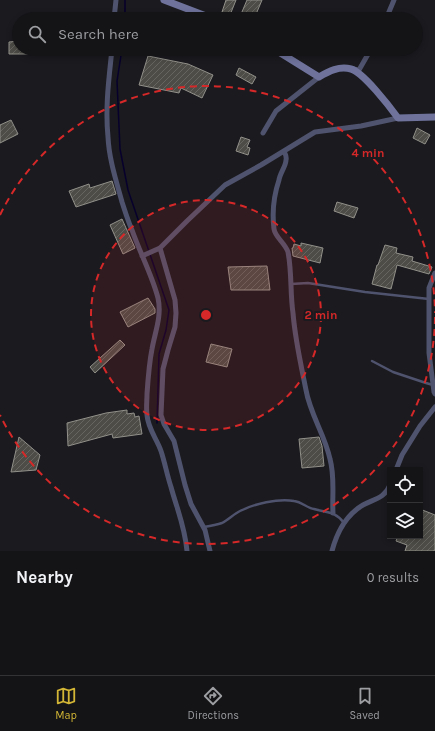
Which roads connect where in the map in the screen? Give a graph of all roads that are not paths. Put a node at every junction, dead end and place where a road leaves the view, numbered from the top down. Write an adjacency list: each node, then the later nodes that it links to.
1 (116, 0): 4 (street)
2 (164, 0): 5 (street)
3 (394, 0): 6 (street)
4 (115, 12)
5 (196, 12)
6 (389, 12)
7 (111, 56): 17 (street)
8 (285, 56): 11 (street)
9 (367, 56): 10 (street)
10 (352, 69): 11 (street); 13 (street)
11 (319, 77): 14 (street)
12 (435, 117): 13 (street)
13 (398, 118): 15 (street)
14 (263, 134)
15 (284, 151): 16 (street); 19 (street)
16 (158, 249): 17 (street); 29 (street)
17 (144, 255): 30 (street)
18 (435, 274): 20 (street)
19 (290, 284): 20 (lane); 27 (street)
20 (429, 299): 22 (street)
21 (372, 361): 22 (lane)
22 (433, 385): 23 (street)
23 (435, 394)
24 (435, 407): 25 (street)
25 (397, 467)
26 (387, 491): 28 (street)
27 (333, 513): 28 (lane); 29 (lane)
28 (344, 523): 32 (street)
29 (203, 527): 31 (street)
30 (187, 551)
31 (210, 551)
32 (332, 551)

